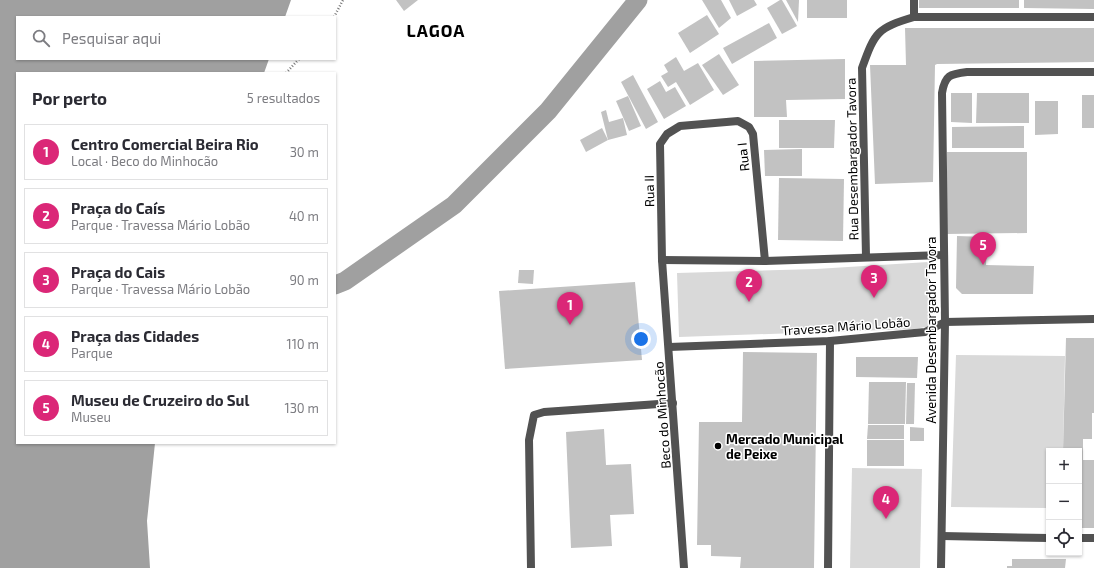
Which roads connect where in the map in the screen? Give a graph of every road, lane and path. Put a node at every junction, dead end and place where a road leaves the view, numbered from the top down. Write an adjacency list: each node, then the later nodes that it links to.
1 (343, 0): 3 (path)
2 (914, 0): 4 (street)
3 (335, 16)
4 (914, 17): 5 (street, Rua Desembargador Tavora); 11 (street, Rua Desembargador Tavora)
5 (1094, 17)
6 (298, 60): 7 (path)
7 (287, 72)
8 (1094, 72): 10 (street, Avenida Desembargador Tavora)
9 (676, 128): 12 (street, Rua II); 13 (street, Rua I)
10 (943, 255): 11 (street); 15 (street, Avenida Desembargador Tavora)
11 (866, 256): 13 (street)
12 (662, 260): 13 (street); 17 (street, Beco do Minhocão)
13 (765, 261)
14 (1094, 319): 15 (street, Travessa Mário Lobão)
15 (945, 322): 16 (street, Travessa Mário Lobão); 19 (street, Avenida Desembargador Tavora)
16 (830, 341): 17 (street, Travessa Mário Lobão); 25 (street)
17 (669, 347): 18 (street, Beco do Minhocão)
18 (673, 403): 23 (street); 24 (street, Beco do Minhocão)
19 (942, 536): 20 (street); 26 (street, Avenida Desembargador Tavora)
20 (1046, 538)
21 (1082, 538): 22 (street)
22 (1094, 538)
23 (531, 568)
24 (684, 568)
25 (828, 568)
26 (941, 568)

